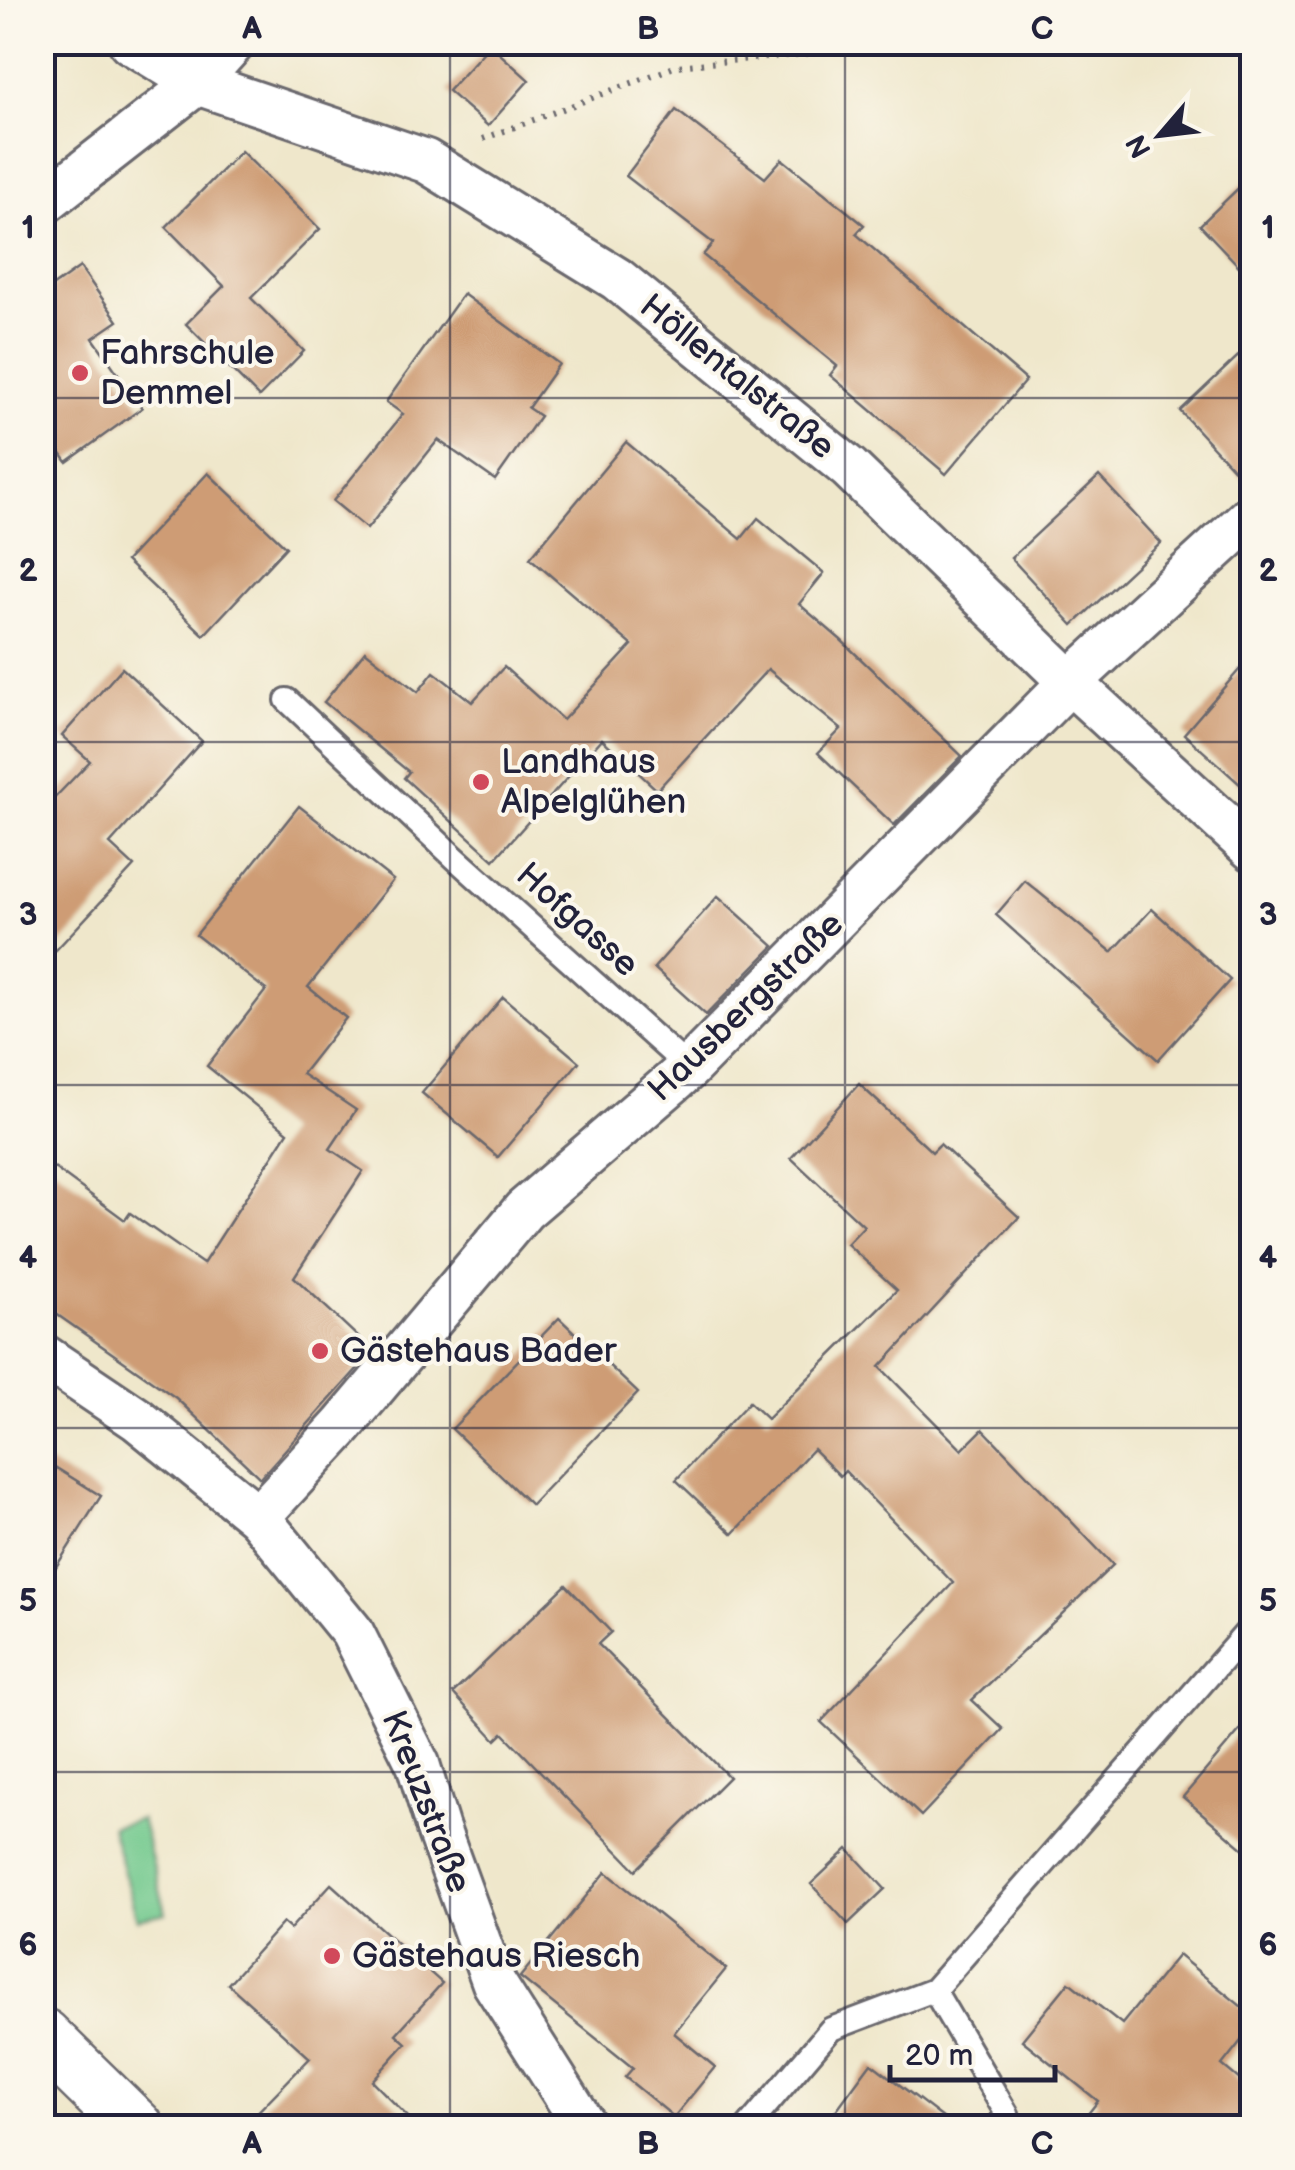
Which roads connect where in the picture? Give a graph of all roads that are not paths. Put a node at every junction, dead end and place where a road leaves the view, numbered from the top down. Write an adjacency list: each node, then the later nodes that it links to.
1 (130, 42): 3 (street, Höllentalstraße)
2 (234, 42): 3 (street)
3 (196, 83): 4 (street); 6 (street, Höllentalstraße)
4 (42, 204)
5 (1252, 515): 6 (street, Hausbergstraße)
6 (1070, 682): 8 (street, Höllentalstraße); 9 (street, Hausbergstraße)
7 (287, 700): 9 (lane, Hofgasse)
8 (1252, 849)
9 (690, 1068): 11 (street, Hausbergstraße)
10 (42, 1355): 11 (street, Kreuzstraße)
11 (258, 1518): 16 (street, Kreuzstraße)
12 (1252, 1626): 13 (lane)
13 (934, 1990): 17 (lane); 18 (lane)
14 (42, 2036): 15 (main road)
15 (136, 2128)
16 (586, 2128)
17 (747, 2128)
18 (997, 2128)

